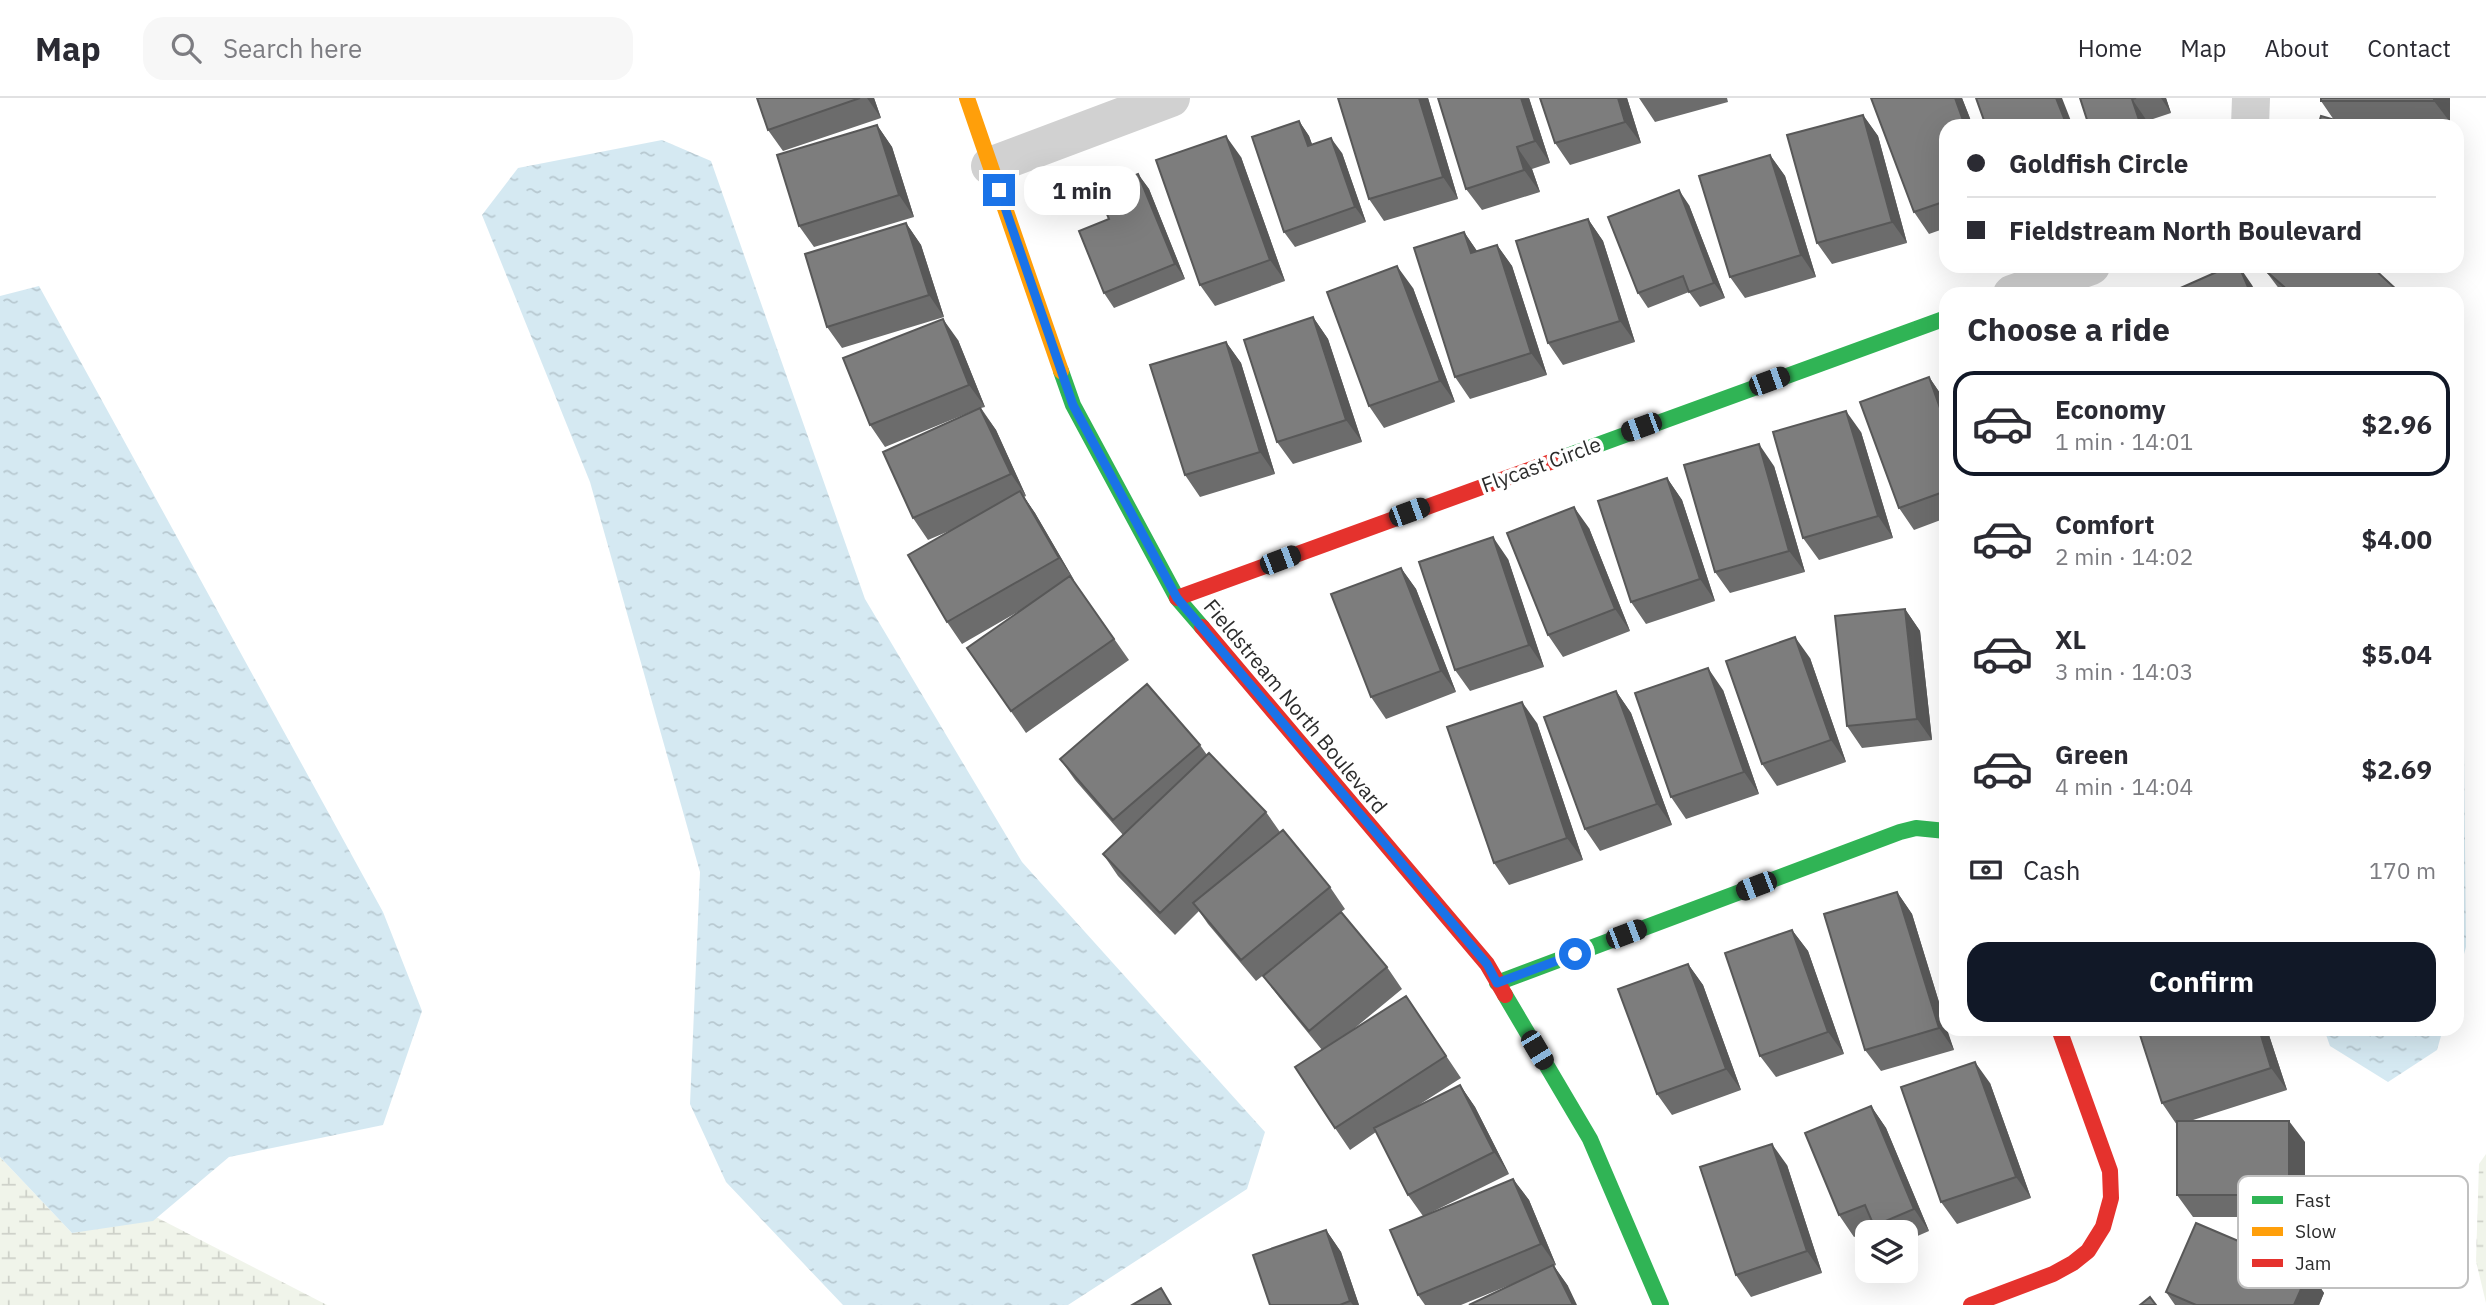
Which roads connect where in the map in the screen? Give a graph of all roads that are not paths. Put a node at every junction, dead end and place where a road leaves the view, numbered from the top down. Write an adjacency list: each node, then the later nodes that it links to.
1 (967, 98): 5 (street, Fieldstream North Boulevard)
2 (1171, 98): 5 (street)
3 (2251, 98): 4 (street)
4 (2250, 119)
5 (990, 166): 9 (street, Fieldstream North Boulevard)
6 (2071, 273): 7 (street)
7 (2032, 287)
8 (1939, 321): 9 (street, Flycast Circle)
9 (1177, 598): 11 (street, Fieldstream North Boulevard)
10 (1939, 830): 11 (street)
11 (1497, 983): 13 (street, Fieldstream North Boulevard)
12 (2062, 1036): 14 (street)
13 (1661, 1305)
14 (1971, 1305)

